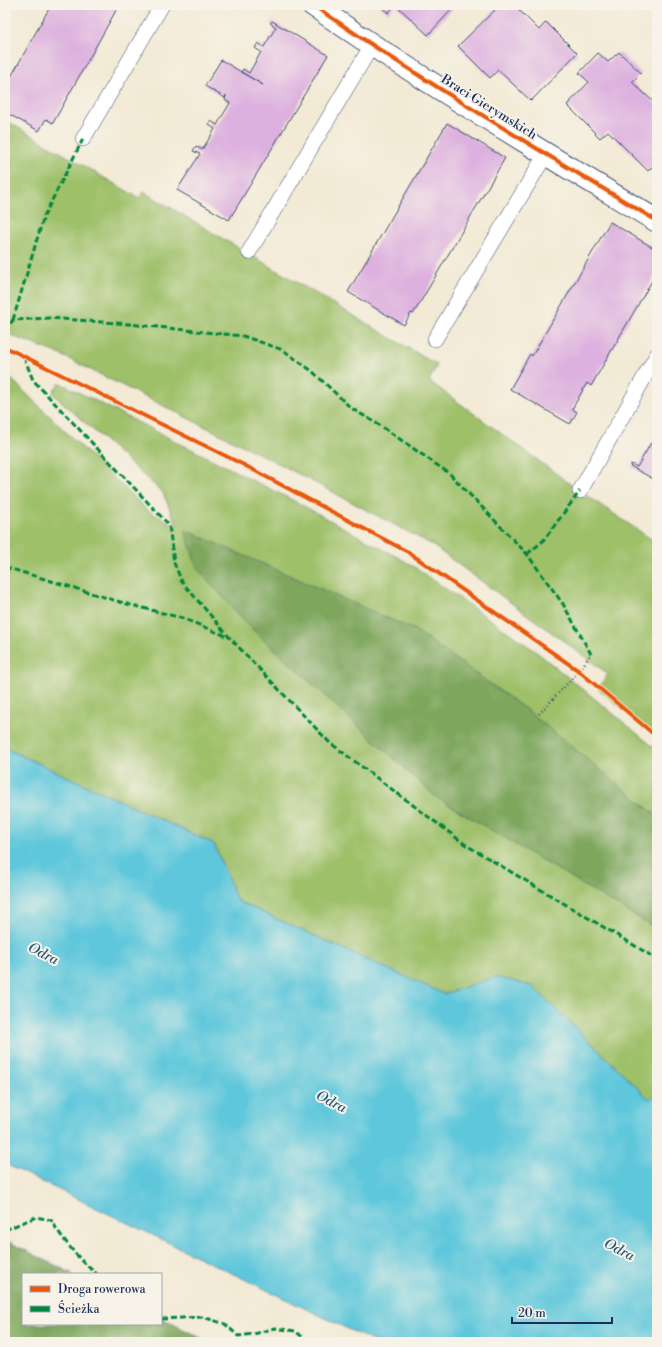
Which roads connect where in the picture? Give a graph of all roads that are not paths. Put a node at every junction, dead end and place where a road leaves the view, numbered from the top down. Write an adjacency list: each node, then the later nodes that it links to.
1 (162, 5): 4 (lane)
2 (313, 5): 3 (street, Braci Gierymskich)
3 (372, 45): 5 (street, Braci Gierymskich); 7 (lane)
4 (83, 139)
5 (546, 154): 6 (street, Braci Gierymskich); 8 (lane)
6 (657, 221)
7 (249, 252)
8 (435, 339)
9 (657, 355): 10 (lane)
10 (580, 491)

